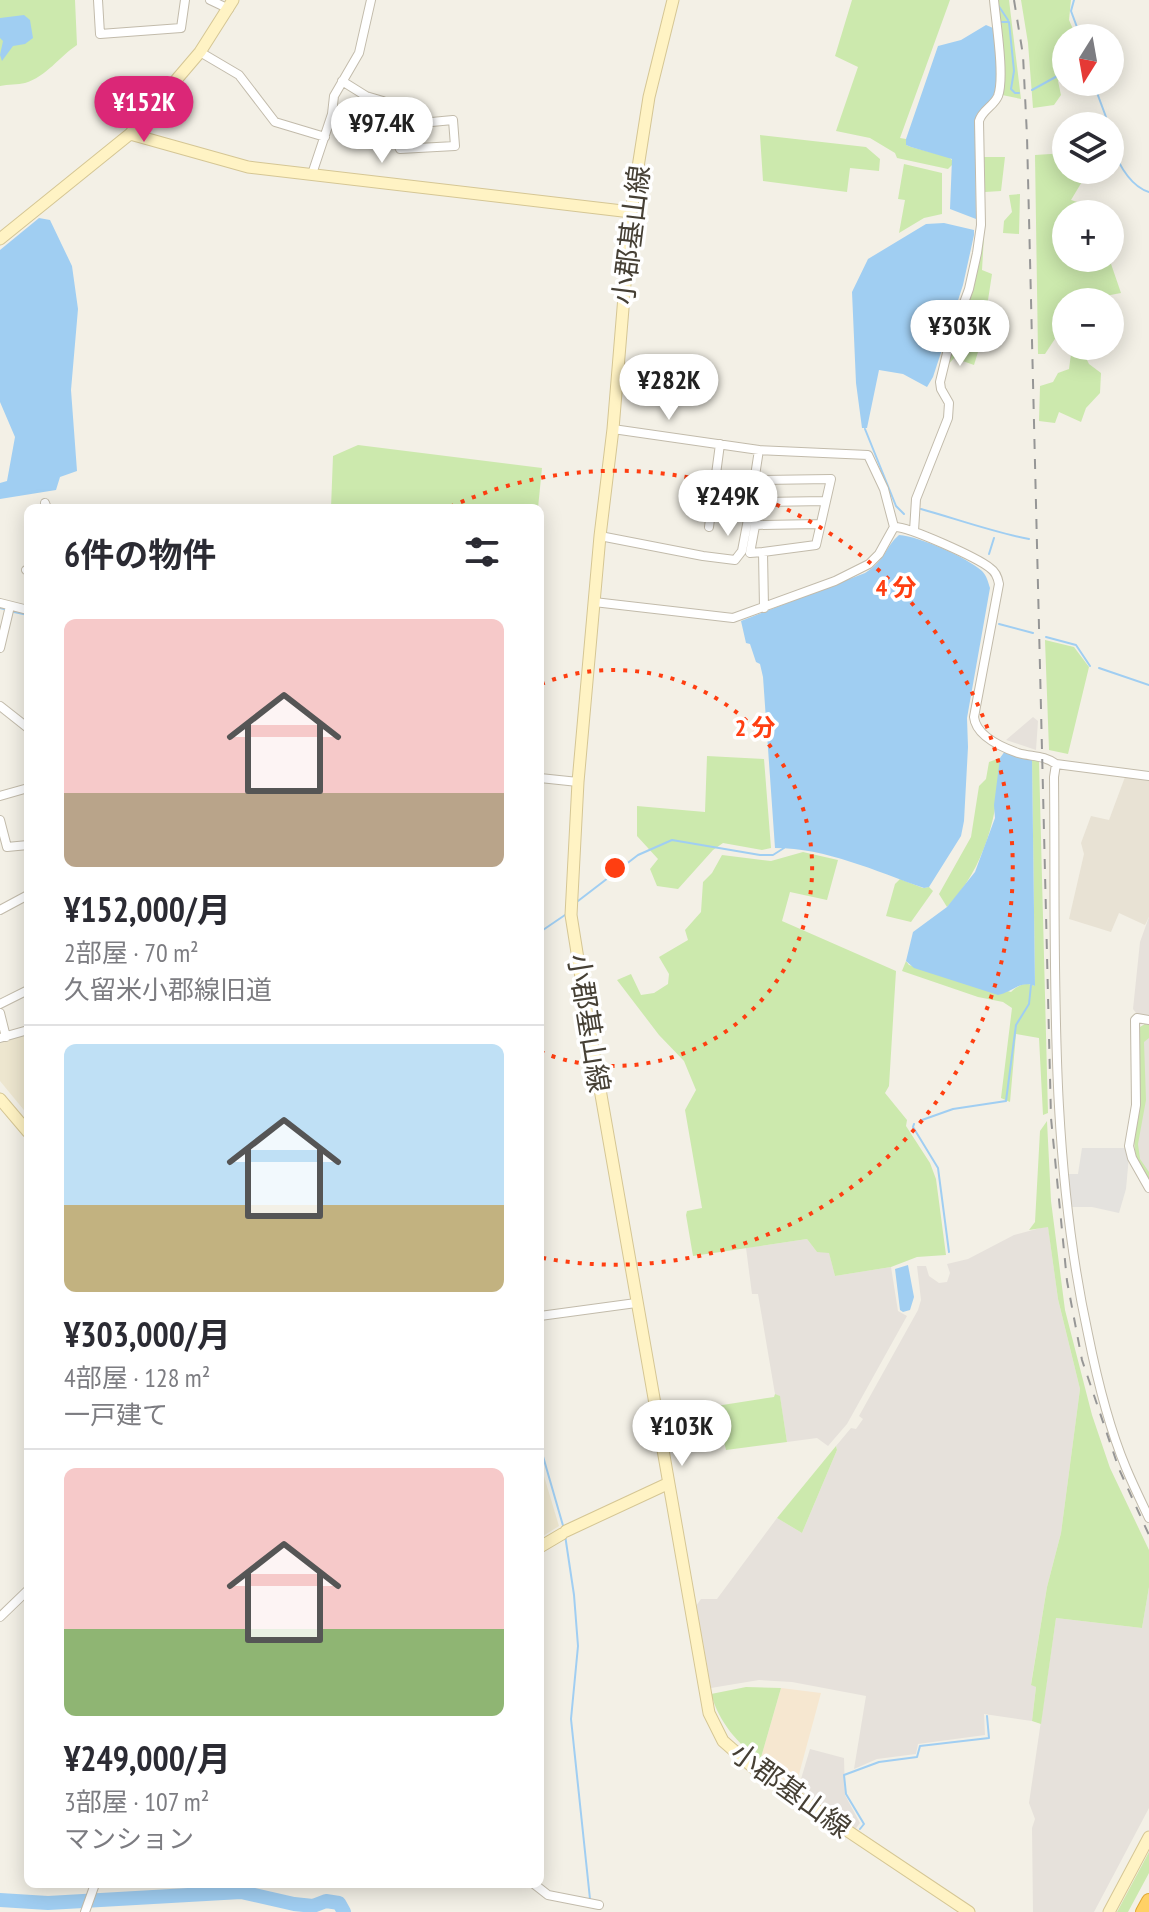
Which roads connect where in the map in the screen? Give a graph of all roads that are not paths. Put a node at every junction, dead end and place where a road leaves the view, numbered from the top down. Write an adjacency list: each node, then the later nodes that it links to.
1 (98, 0): 2 (street)
2 (185, 0)
3 (210, 0): 7 (street)
4 (371, 0): 9 (street)
5 (673, 0): 14 (main road, 小郡基山線)
6 (994, 0): 28 (street)
7 (231, 5): 8 (main road)
8 (200, 52): 11 (main road); 12 (street)
9 (342, 81): 10 (street); 12 (street)
10 (389, 126): 10 (street)
11 (130, 134): 13 (main road); 15 (main road)
12 (325, 137): 13 (street)
13 (312, 174): 14 (main road)
14 (631, 212): 16 (main road, 小郡基山線)
15 (0, 239)
16 (613, 429): 17 (street); 29 (main road, 小郡基山線)
17 (720, 444): 18 (street); 19 (street)
18 (759, 450): 20 (street); 27 (street)
19 (716, 476): 20 (street); 22 (street)
20 (754, 481): 21 (street); 23 (street)
21 (826, 501): 23 (street); 24 (street)
22 (711, 509): 23 (street); 26 (street)
23 (751, 515): 25 (street); 29 (street)
24 (820, 524): 25 (street); 30 (street)
25 (755, 525): 30 (street)
26 (709, 527)
27 (894, 527): 28 (street); 34 (street)
28 (914, 531): 39 (street)
29 (600, 536): 31 (main road, 小郡基山線)
30 (763, 552): 34 (street)
31 (594, 602): 34 (street); 42 (main road, 小郡基山線)
32 (0, 603): 33 (street)
33 (10, 606): 35 (street); 36 (street)
34 (764, 608)
35 (24, 609)
36 (0, 648)
37 (0, 706): 38 (street)
38 (24, 725)
39 (1056, 764): 40 (street); 61 (street)
40 (1149, 776)
41 (544, 778): 42 (street)
42 (578, 782): 58 (main road, 小郡基山線)
43 (24, 789): 44 (street)
44 (0, 796)
45 (0, 820): 46 (street)
46 (24, 845)
47 (24, 897): 48 (street)
48 (0, 910)
49 (24, 992): 50 (street)
50 (0, 1004)
51 (0, 1013): 54 (street)
52 (1149, 1020): 57 (street)
53 (24, 1031): 54 (street)
54 (3, 1038)
55 (0, 1099): 56 (main road)
56 (24, 1127)
57 (1149, 1188)
58 (636, 1303): 59 (street); 60 (main road, 小郡基山線)
59 (544, 1315)
60 (667, 1484): 62 (main road); 71 (main road, 小郡基山線)
61 (1149, 1518)
62 (544, 1545)
63 (24, 1594): 64 (street)
64 (0, 1617)
65 (1149, 1837): 72 (main road)
66 (94, 1888): 70 (street)
67 (539, 1888): 69 (street)
68 (1149, 1901): 73 (highway)
69 (599, 1905)
70 (85, 1912)
71 (969, 1912)
72 (1109, 1912)
73 (1143, 1912)

